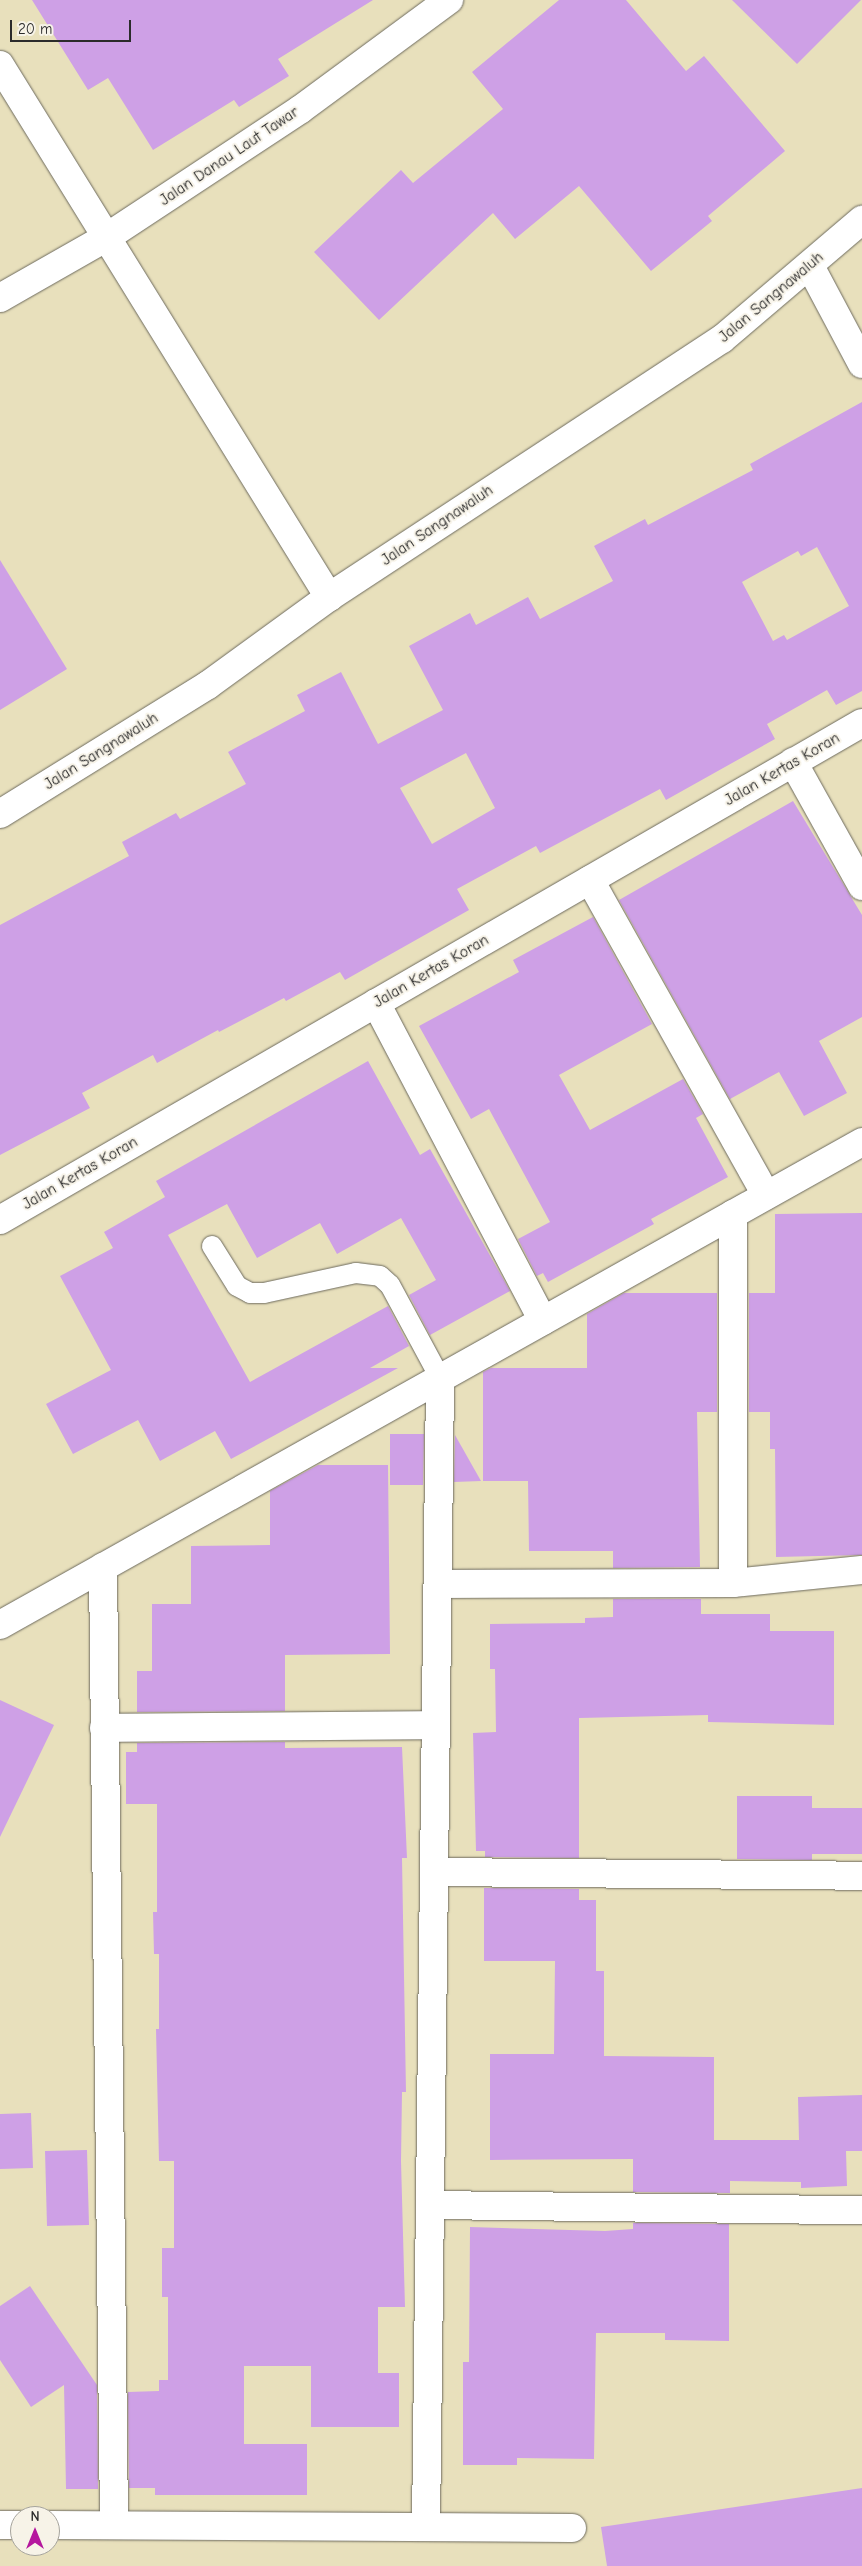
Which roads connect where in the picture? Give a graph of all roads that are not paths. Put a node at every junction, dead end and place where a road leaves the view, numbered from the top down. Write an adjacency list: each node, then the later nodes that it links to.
1 (449, 0): 4 (street, Jalan Danau Laut Tawar)
2 (0, 65): 4 (street)
3 (862, 220): 5 (street, Jalan Sangnawaluh)
4 (107, 237): 6 (street, Jalan Danau Laut Tawar); 8 (street)
5 (810, 266): 7 (street); 8 (street, Jalan Sangnawaluh)
6 (0, 298)
7 (862, 364)
8 (329, 597): 11 (street, Jalan Sangnawaluh)
9 (862, 723): 10 (street, Jalan Kertas Koran)
10 (793, 762): 12 (street, Jalan Kertas Koran); 13 (street)
11 (0, 814)
12 (590, 880): 14 (street, Jalan Kertas Koran); 16 (street)
13 (862, 886)
14 (376, 1003): 18 (street, Jalan Kertas Koran); 20 (street)
15 (862, 1142): 16 (street)
16 (766, 1196): 17 (street)
17 (733, 1214): 20 (street); 24 (street)
18 (0, 1220)
19 (212, 1246): 21 (lane)
20 (543, 1321): 21 (street)
21 (440, 1378): 22 (street); 25 (street)
22 (103, 1567): 26 (street); 28 (street)
23 (861, 1570): 24 (street)
24 (733, 1583): 25 (street)
25 (438, 1584): 27 (street)
26 (0, 1625)
27 (436, 1724): 28 (street); 29 (street)
28 (104, 1728): 34 (street)
29 (434, 1872): 30 (street); 31 (street)
30 (862, 1876)
31 (430, 2204): 32 (street); 35 (street)
32 (862, 2210)
33 (60, 2525): 34 (street)
34 (114, 2526): 35 (street)
35 (426, 2528): 36 (street)
36 (572, 2528)

